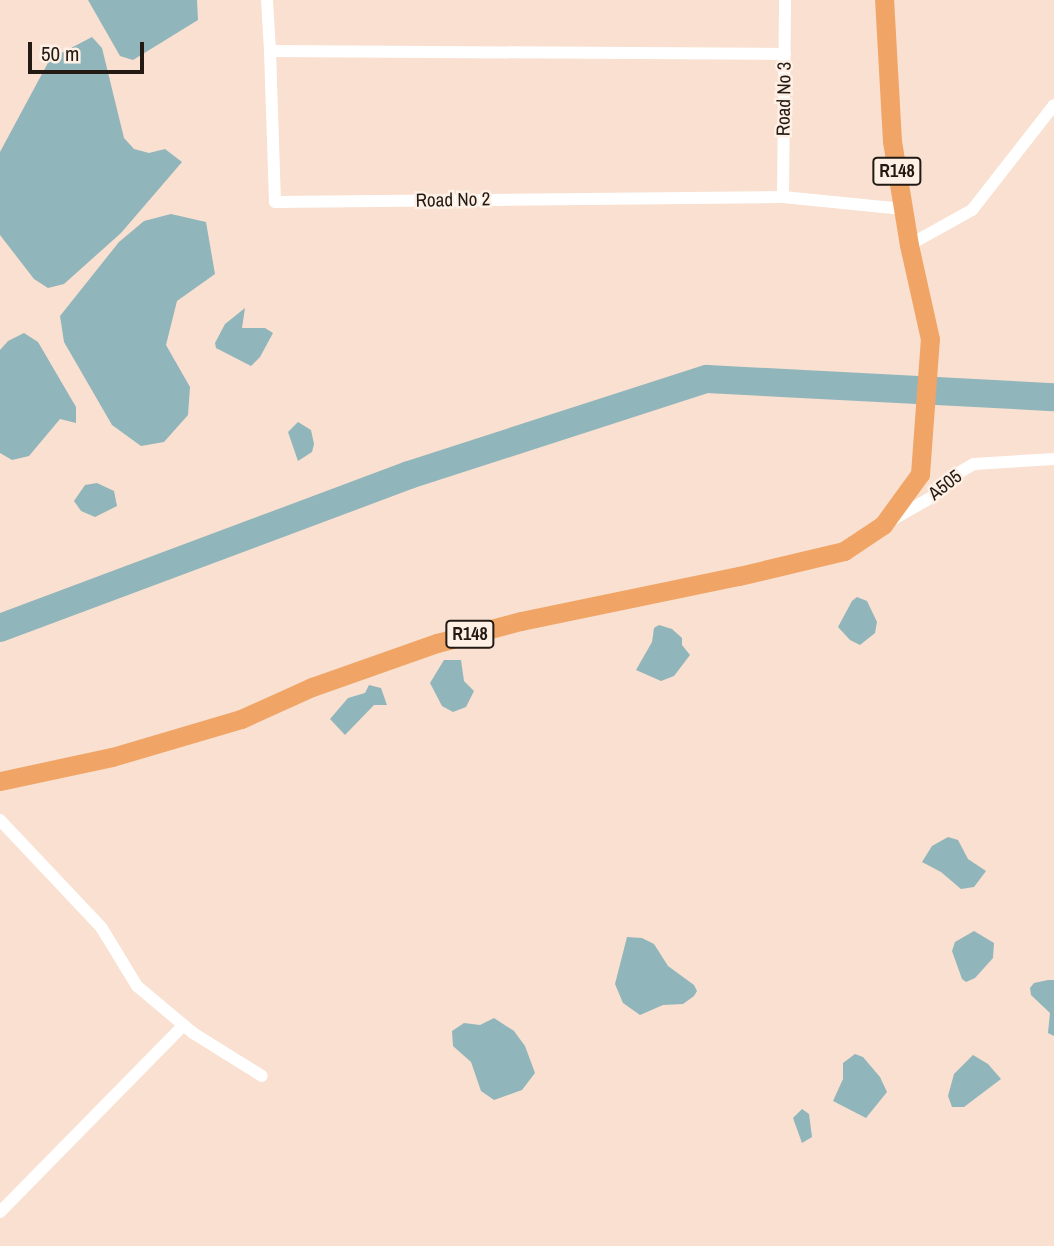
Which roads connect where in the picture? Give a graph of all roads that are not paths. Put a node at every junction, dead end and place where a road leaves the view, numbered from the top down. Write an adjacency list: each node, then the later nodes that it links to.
1 (267, 0): 4 (street)
2 (785, 0): 5 (street, Road No 3)
3 (884, 0): 8 (main road, R148)
4 (270, 51): 5 (street); 7 (street, Road No 2)
5 (785, 54): 7 (street, Road No 3)
6 (1054, 105): 9 (street)
7 (783, 197): 8 (street)
8 (903, 209): 9 (main road, R148)
9 (909, 245): 11 (main road, R148)
10 (1054, 459): 11 (street, A505)
11 (883, 525): 12 (main road, R148)
12 (0, 781)
13 (0, 820): 14 (street)
14 (184, 1025): 15 (street); 16 (street)
15 (262, 1076)
16 (0, 1212)

